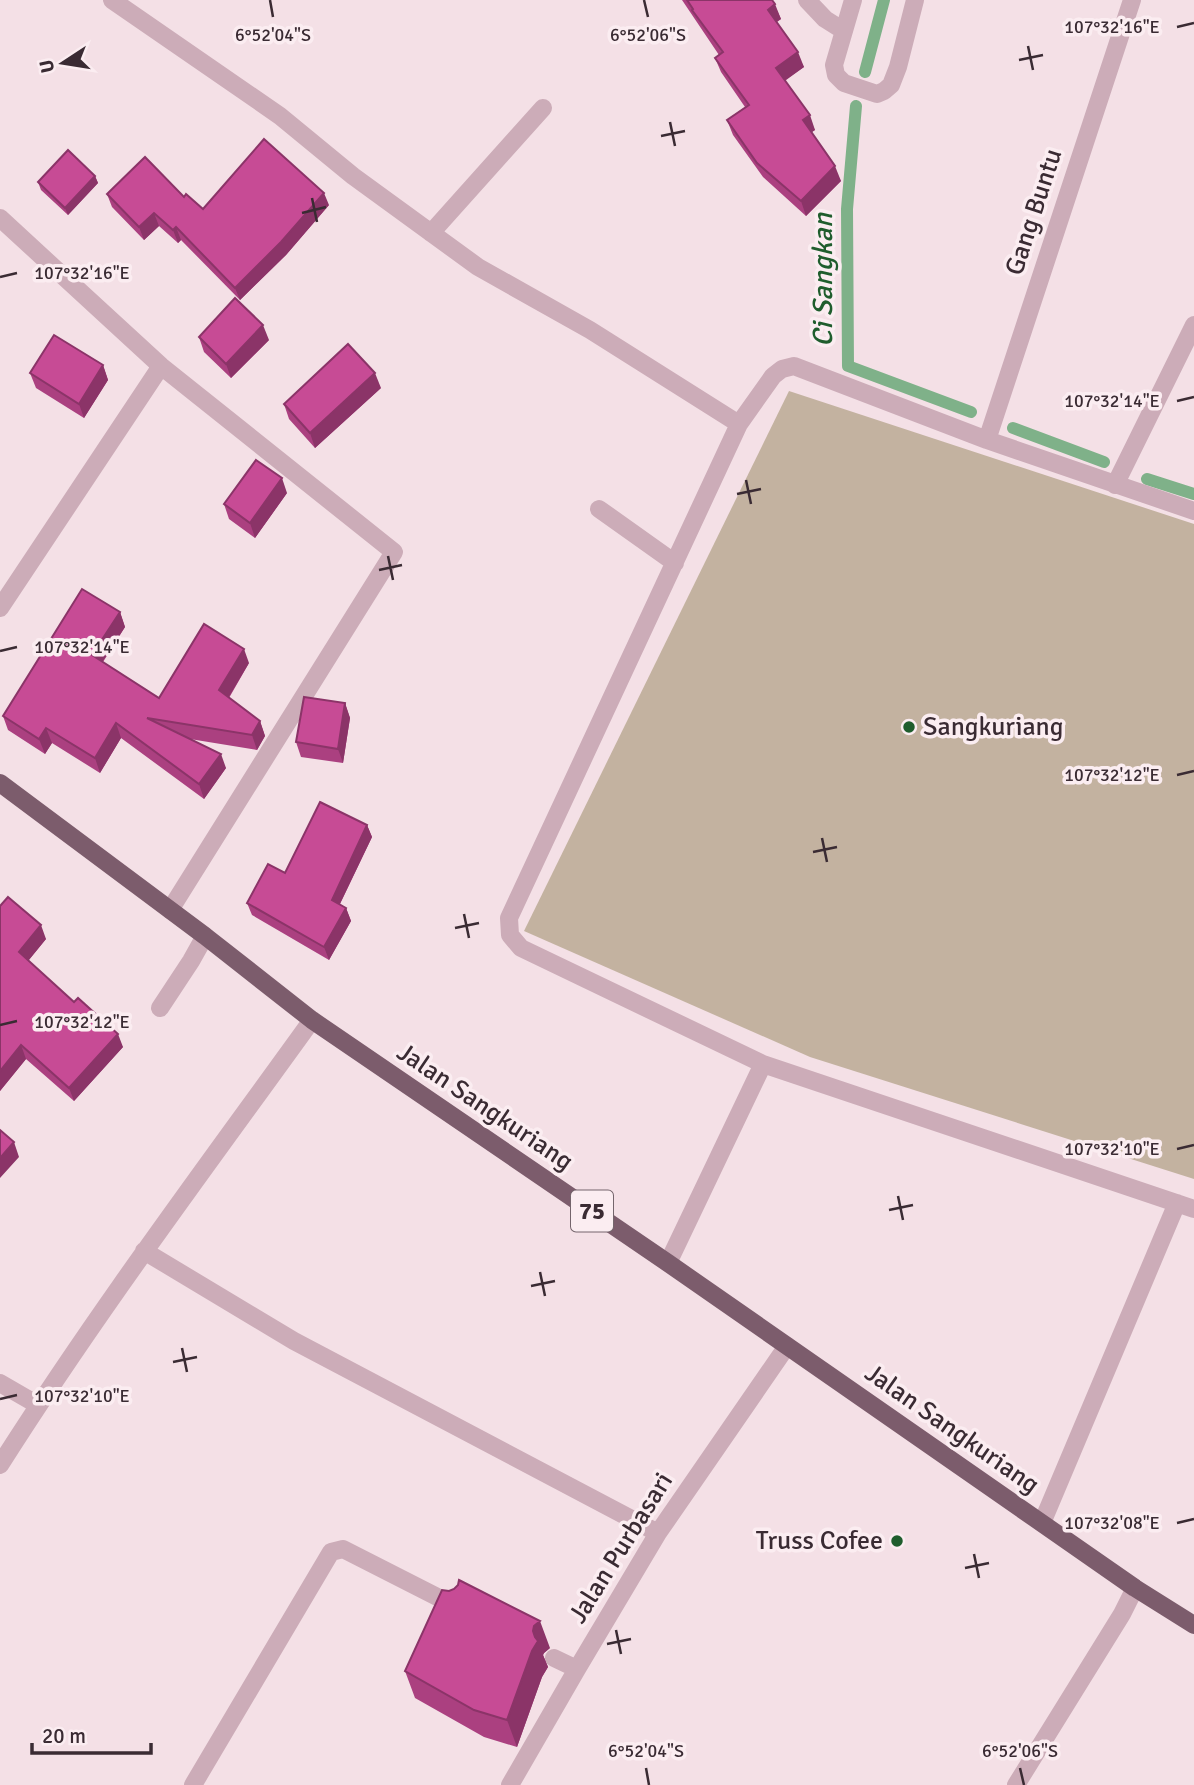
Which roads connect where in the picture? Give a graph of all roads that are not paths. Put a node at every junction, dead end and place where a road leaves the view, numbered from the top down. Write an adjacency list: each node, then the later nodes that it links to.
1 (112, 0): 9 (street)
2 (807, 0): 6 (street)
3 (853, 0): 6 (street)
4 (915, 0): 6 (street)
5 (1132, 0): 13 (street, Gang Buntu)
6 (844, 31)
7 (543, 108): 9 (street)
8 (0, 218): 11 (street)
9 (431, 233): 12 (street)
10 (1194, 325): 14 (street)
11 (161, 366): 18 (street); 20 (street)
12 (739, 424): 13 (street); 17 (street)
13 (987, 440): 14 (street)
14 (1115, 485): 16 (street)
15 (599, 509): 17 (street)
16 (1194, 511)
17 (675, 563): 24 (street)
18 (0, 608)
19 (0, 783): 20 (main road, Jalan Sangkuriang / 75)
20 (170, 910): 21 (main road, Jalan Sangkuriang / 75)
21 (205, 936): 22 (street); 23 (main road, Jalan Sangkuriang / 75)
22 (160, 1008)
23 (312, 1020): 26 (street); 27 (main road, Jalan Sangkuriang / 75)
24 (763, 1064): 25 (street); 27 (street)
25 (1185, 1206): 32 (street)
26 (144, 1251): 30 (street); 33 (street)
27 (668, 1263): 28 (main road, Jalan Sangkuriang / 75)
28 (787, 1346): 32 (main road, Jalan Sangkuriang / 75); 33 (street, Jalan Purbasari)
29 (0, 1383): 30 (street)
30 (38, 1405): 31 (street)
31 (0, 1465)
32 (1042, 1523): 34 (main road, Jalan Sangkuriang / 75)
33 (658, 1533): 38 (street, Jalan Purbasari)
34 (1135, 1588): 36 (main road, Jalan Sangkuriang / 75); 41 (street)
35 (457, 1607): 39 (street)
36 (1194, 1625)
37 (554, 1658): 38 (street)
38 (577, 1668): 40 (street, Jalan Purbasari)
39 (193, 1785)
40 (510, 1785)
41 (1016, 1785)

